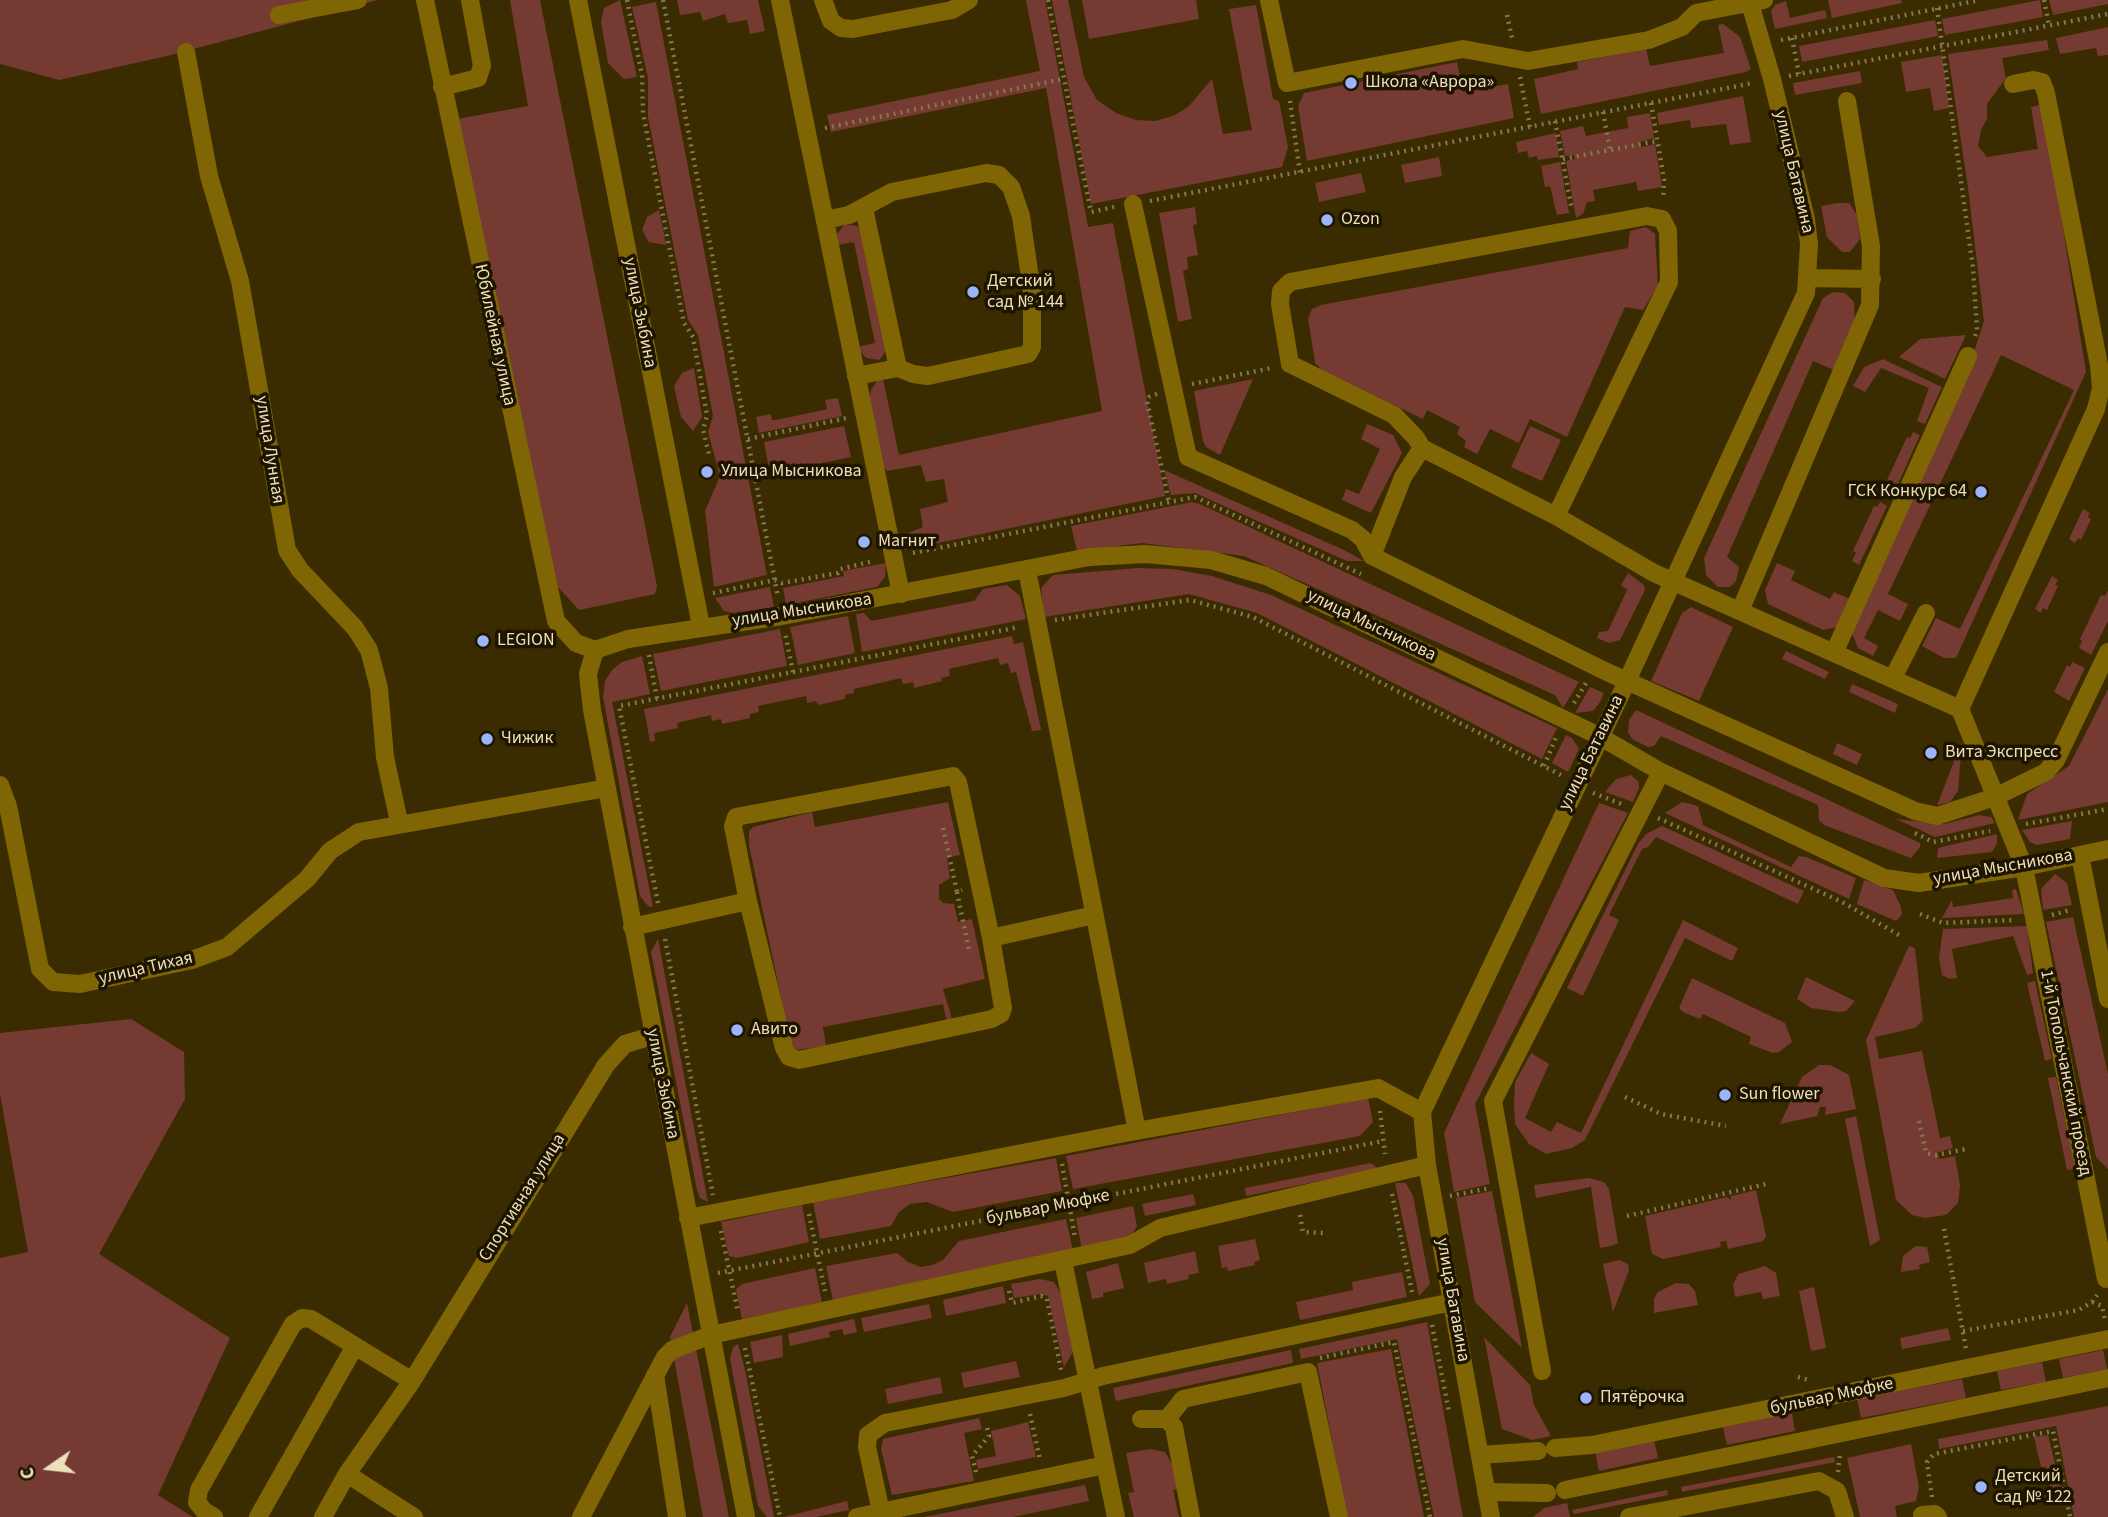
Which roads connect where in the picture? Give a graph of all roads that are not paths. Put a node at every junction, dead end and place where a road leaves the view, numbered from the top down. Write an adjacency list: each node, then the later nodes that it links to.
1 (358, 0): 11 (street)
2 (425, 0): 14 (street, Юбилейная улица)
3 (470, 0): 14 (street)
4 (578, 0): 32 (street, улица Зыбина)
5 (779, 0): 18 (street)
6 (823, 0): 7 (street)
7 (969, 0)
8 (1269, 0): 10 (street)
9 (1754, 2): 10 (street); 19 (street, улица Батавина)
10 (1694, 7)
11 (279, 15)
12 (186, 52): 44 (street, улица Лунная)
13 (2013, 84): 38 (street)
14 (442, 87): 33 (street, Юбилейная улица)
15 (1847, 102): 20 (street)
16 (1133, 204): 26 (street)
17 (864, 208): 18 (street); 22 (street); 22 (street)
18 (825, 220): 23 (street)
19 (1808, 278): 20 (street); 28 (street, улица Батавина)
20 (1872, 279): 30 (street)
21 (1968, 356): 35 (street)
22 (898, 368): 23 (street)
23 (856, 376): 29 (street)
24 (1422, 448): 25 (street); 25 (street); 26 (street)
25 (1556, 516): 28 (street)
26 (1372, 556): 37 (street)
27 (1027, 570): 29 (street, улица Мысникова); 39 (street, улица Мысникова); 49 (street)
28 (1674, 581): 30 (street); 37 (street, улица Батавина)
29 (901, 594): 32 (street, улица Мысникова)
30 (1740, 611): 35 (street)
31 (1926, 613): 36 (street)
32 (701, 626): 33 (street, улица Мысникова)
33 (595, 650): 42 (street, улица Зыбина)
34 (2108, 652): 43 (street)
35 (1833, 653): 36 (street)
36 (1893, 678): 38 (street)
37 (1627, 681): 39 (street, улица Батавина); 43 (street)
38 (1960, 709): 43 (street, 1-й Топольчанский проезд)
39 (1599, 737): 40 (street, улица Мысникова); 54 (street, улица Батавина)
40 (1661, 772): 47 (street, улица Мысникова); 64 (street)
41 (0, 785): 44 (street, улица Тихая)
42 (607, 788): 44 (street, улица Тихая); 50 (street, улица Зыбина)
43 (1995, 797): 47 (street, 1-й Топольчанский проезд)
44 (399, 822)
45 (2108, 849): 46 (street, улица Мысникова)
46 (2080, 855): 47 (street, улица Мысникова); 52 (street)
47 (2024, 867): 59 (street, 1-й Топольчанский проезд)
48 (748, 901): 50 (street); 51 (street); 51 (street)
49 (1094, 915): 51 (street); 55 (street)
50 (632, 927): 53 (street, улица Зыбина)
51 (991, 938)
52 (2108, 999)
53 (652, 1036): 57 (street, улица Зыбина); 68 (street, Спортивная улица)
54 (1422, 1112): 55 (street); 56 (street, улица Батавина)
55 (1137, 1131): 57 (street)
56 (1427, 1165): 58 (street); 60 (street, улица Батавина)
57 (688, 1218): 61 (street, улица Зыбина)
58 (1071, 1259): 61 (street); 67 (street)
59 (2106, 1279)
60 (1452, 1302): 67 (street); 71 (street, улица Батавина)
61 (711, 1335): 65 (street); 82 (street, улица Зыбина)
62 (2108, 1339): 71 (street, бульвар Мюфке)
63 (355, 1346): 68 (street); 76 (street); 77 (street)
64 (1542, 1371)
65 (656, 1375): 80 (street); 81 (street)
66 (2108, 1378): 74 (street, бульвар Мюфке)
67 (1087, 1379): 72 (street); 75 (street)
68 (412, 1381): 73 (street, Спортивная улица)
69 (1141, 1419): 70 (street)
70 (1167, 1419): 85 (street); 86 (street)
71 (1480, 1455): 74 (street, улица Батавина)
72 (1105, 1465): 75 (street); 84 (street)
73 (347, 1474): 78 (street, Спортивная улица); 79 (street)
74 (1486, 1492): 87 (street, улица Батавина)
75 (881, 1512): 83 (street)
76 (214, 1517)
77 (258, 1517)
78 (323, 1517)
79 (414, 1517)
80 (581, 1517)
81 (677, 1517)
82 (746, 1517)
83 (857, 1517)
84 (1116, 1517)
85 (1191, 1517)
86 (1339, 1517)
87 (1491, 1517)
88 (1629, 1517): 89 (street)
89 (1845, 1517)

